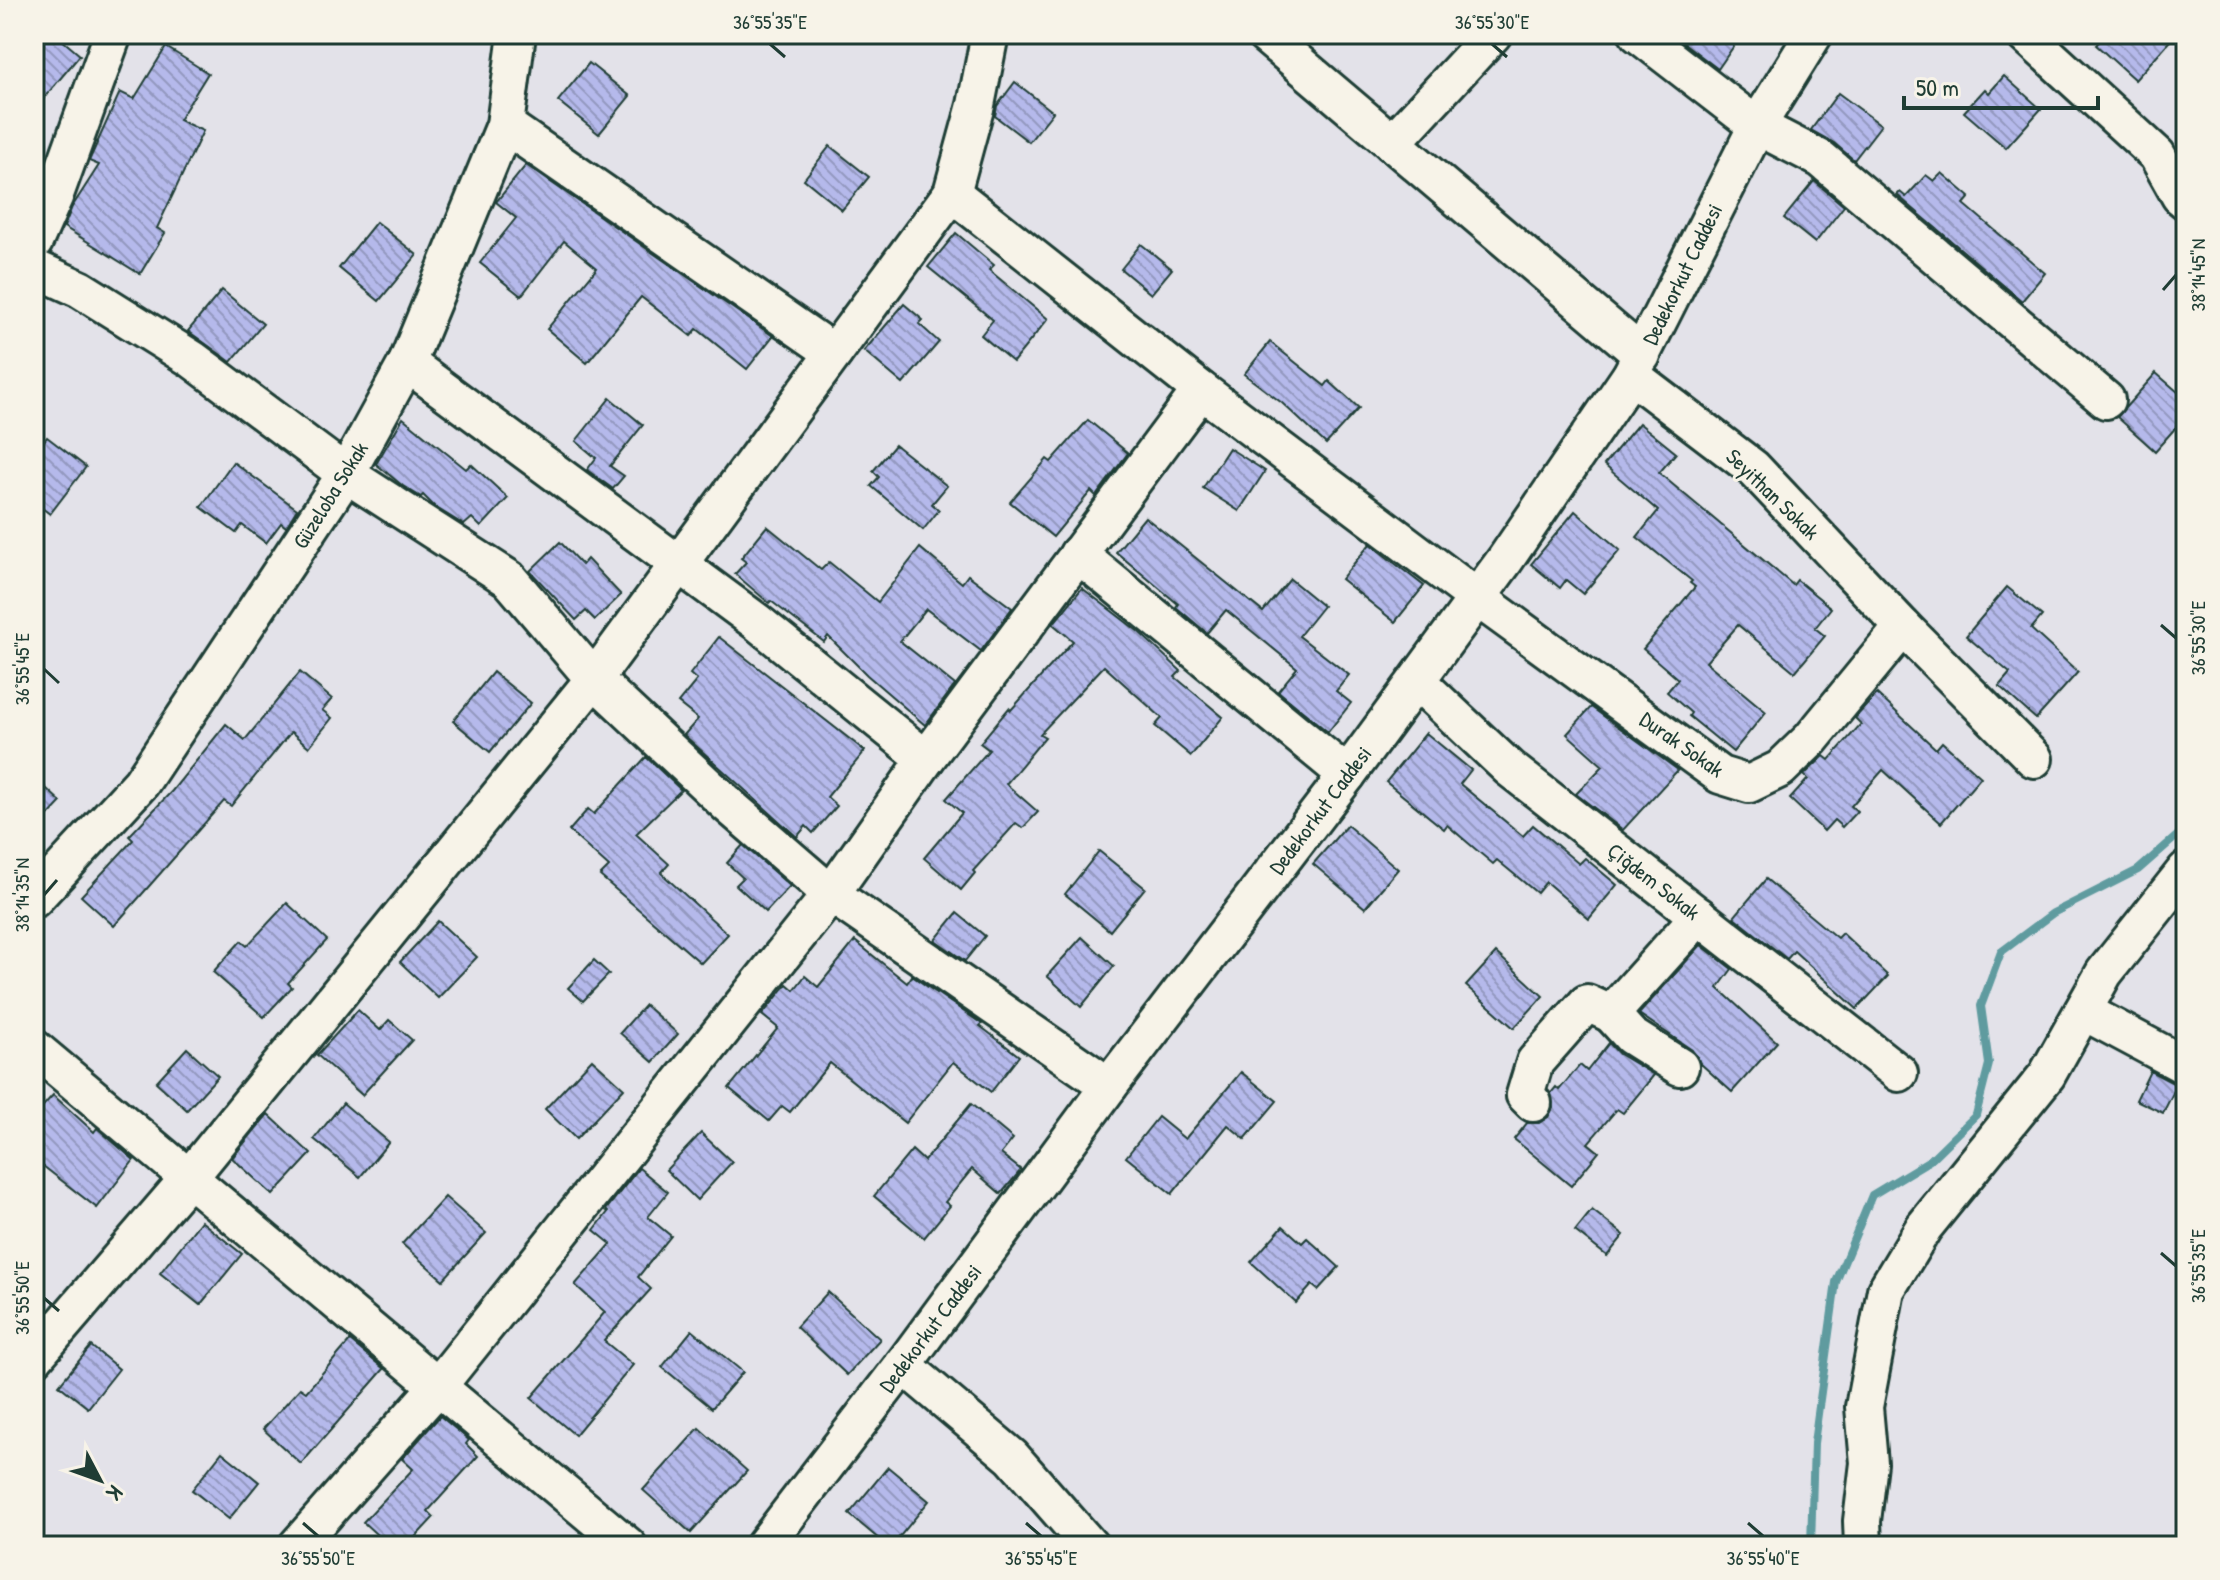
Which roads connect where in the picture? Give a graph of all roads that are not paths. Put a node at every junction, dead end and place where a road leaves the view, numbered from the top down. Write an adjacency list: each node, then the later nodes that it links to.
1 (113, 34): 14 (street)
2 (517, 34): 9 (street, Güzeloba Sokak)
3 (990, 34): 12 (street)
4 (1264, 34): 11 (street, Seyithan Sokak)
5 (1493, 34): 11 (street)
6 (1638, 34): 10 (street)
7 (1814, 34): 10 (street, Dedekorkut Caddesi)
8 (2025, 34): 13 (street)
9 (505, 125): 16 (street); 17 (street, Güzeloba Sokak)
10 (1757, 126): 18 (street, Dedekorkut Caddesi); 20 (street)
11 (1392, 143): 18 (street, Seyithan Sokak)
12 (952, 193): 16 (street); 19 (street, Durak Sokak)
13 (2186, 201)
14 (34, 242)
15 (34, 268): 21 (street)
16 (834, 353): 23 (street)
17 (407, 363): 21 (street, Güzeloba Sokak); 23 (street)
18 (1636, 365): 24 (street, Dedekorkut Caddesi); 25 (street, Seyithan Sokak)
19 (1201, 390): 22 (street); 24 (street, Durak Sokak)
20 (2106, 400)
21 (346, 474): 26 (street); 33 (street, Güzeloba Sokak)
22 (1078, 554): 28 (street); 30 (street)
23 (679, 563): 26 (street); 28 (street)
24 (1476, 597): 25 (street, Durak Sokak); 27 (street, Dedekorkut Caddesi)
25 (1903, 627): 29 (street, Seyithan Sokak)
26 (594, 679): 32 (street); 43 (street)
27 (1417, 681): 30 (street, Dedekorkut Caddesi); 34 (street, Çiğdem Sokak)
28 (926, 759): 32 (street)
29 (2034, 759)
30 (1347, 775): 41 (street, Dedekorkut Caddesi)
31 (2186, 870): 35 (street)
32 (831, 894): 41 (street); 46 (street)
33 (34, 899)
34 (1699, 916): 36 (street); 40 (street, Çiğdem Sokak)
35 (2083, 1011): 38 (street); 51 (street)
36 (1611, 1014): 39 (street); 42 (street)
37 (34, 1048): 43 (street)
38 (2186, 1066)
39 (1680, 1067)
40 (1899, 1073)
41 (1109, 1086): 45 (street, Dedekorkut Caddesi)
42 (1533, 1103)
43 (188, 1179): 44 (street); 46 (street)
44 (34, 1358)
45 (903, 1365): 49 (street, Dedekorkut Caddesi); 50 (street)
46 (438, 1386): 47 (street); 48 (street)
47 (297, 1546)
48 (628, 1546)
49 (764, 1546)
50 (1090, 1546)
51 (1863, 1546)

